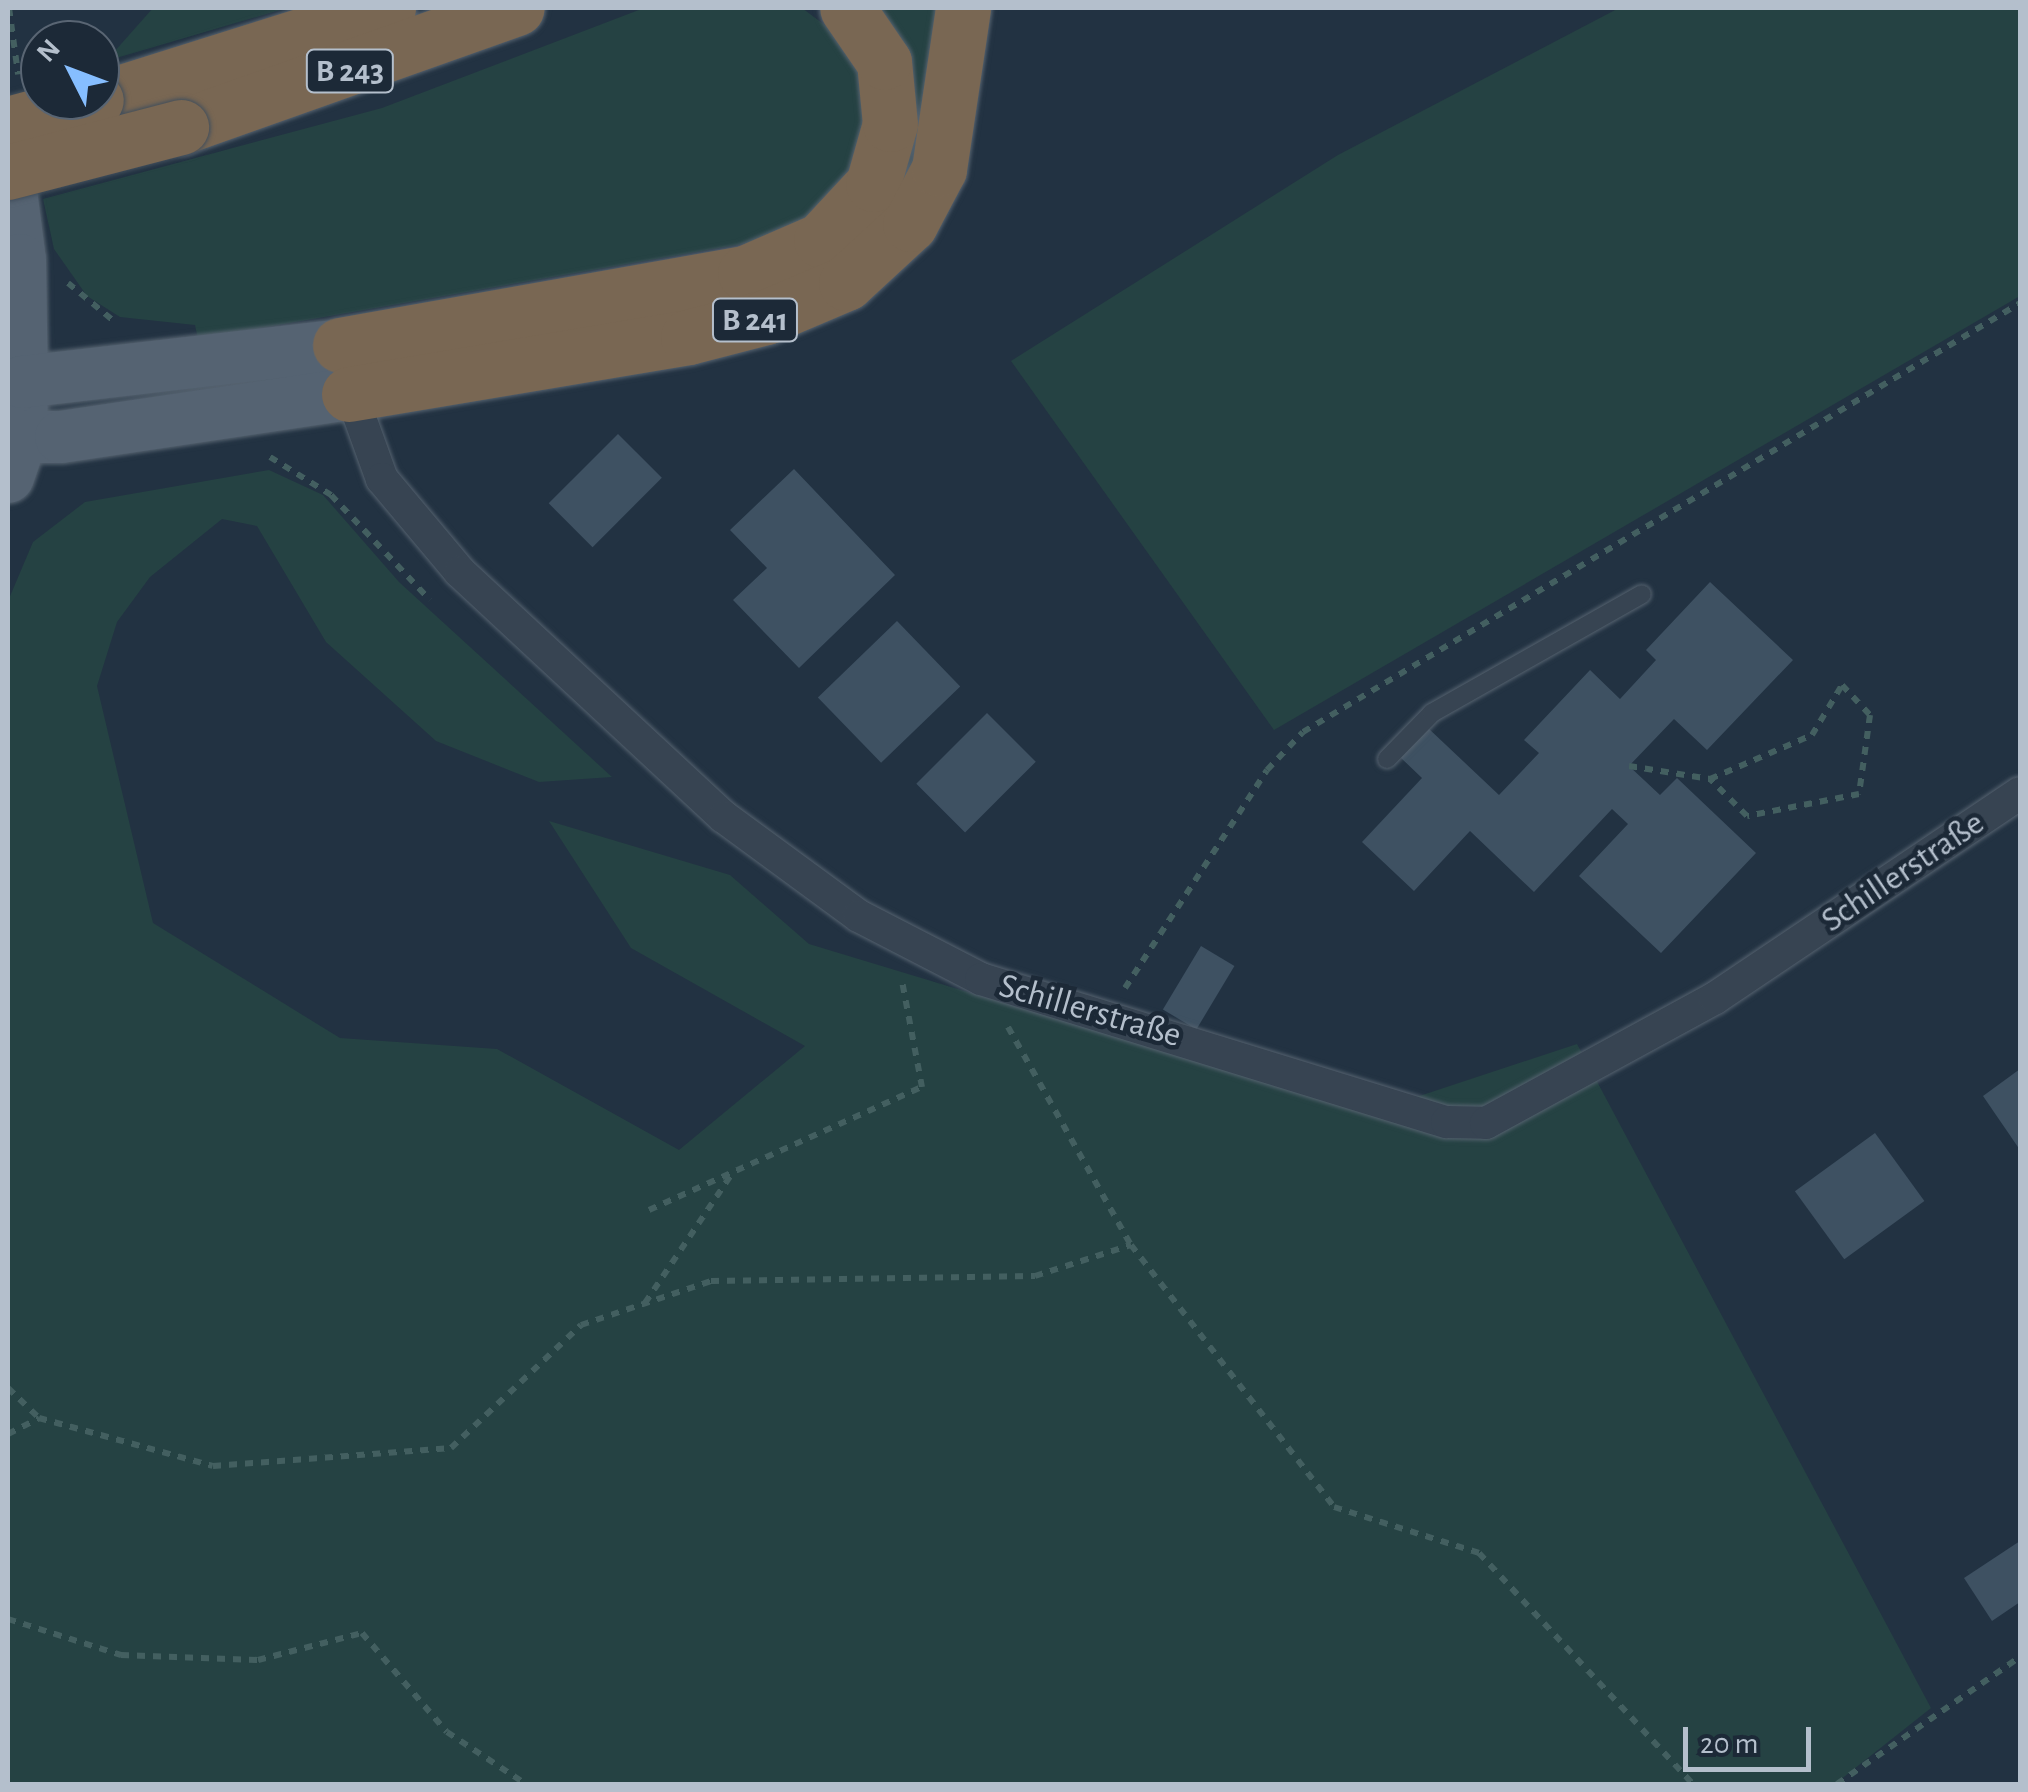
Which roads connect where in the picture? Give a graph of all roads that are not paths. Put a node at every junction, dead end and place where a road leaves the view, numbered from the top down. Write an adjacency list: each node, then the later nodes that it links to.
1 (388, 8): 6 (highway)
2 (517, 8): 6 (highway, B 243)
3 (846, 8): 8 (highway)
4 (963, 8): 8 (highway, B 241)
5 (120, 100): 6 (highway)
6 (174, 104): 7 (highway, B 243, bridge)
7 (8, 170): 9 (main road)
8 (344, 369): 9 (main road, B 241); 12 (street, Schillerstraße)
9 (13, 425)
10 (1642, 594): 11 (lane)
11 (1388, 759)
12 (2020, 792)

